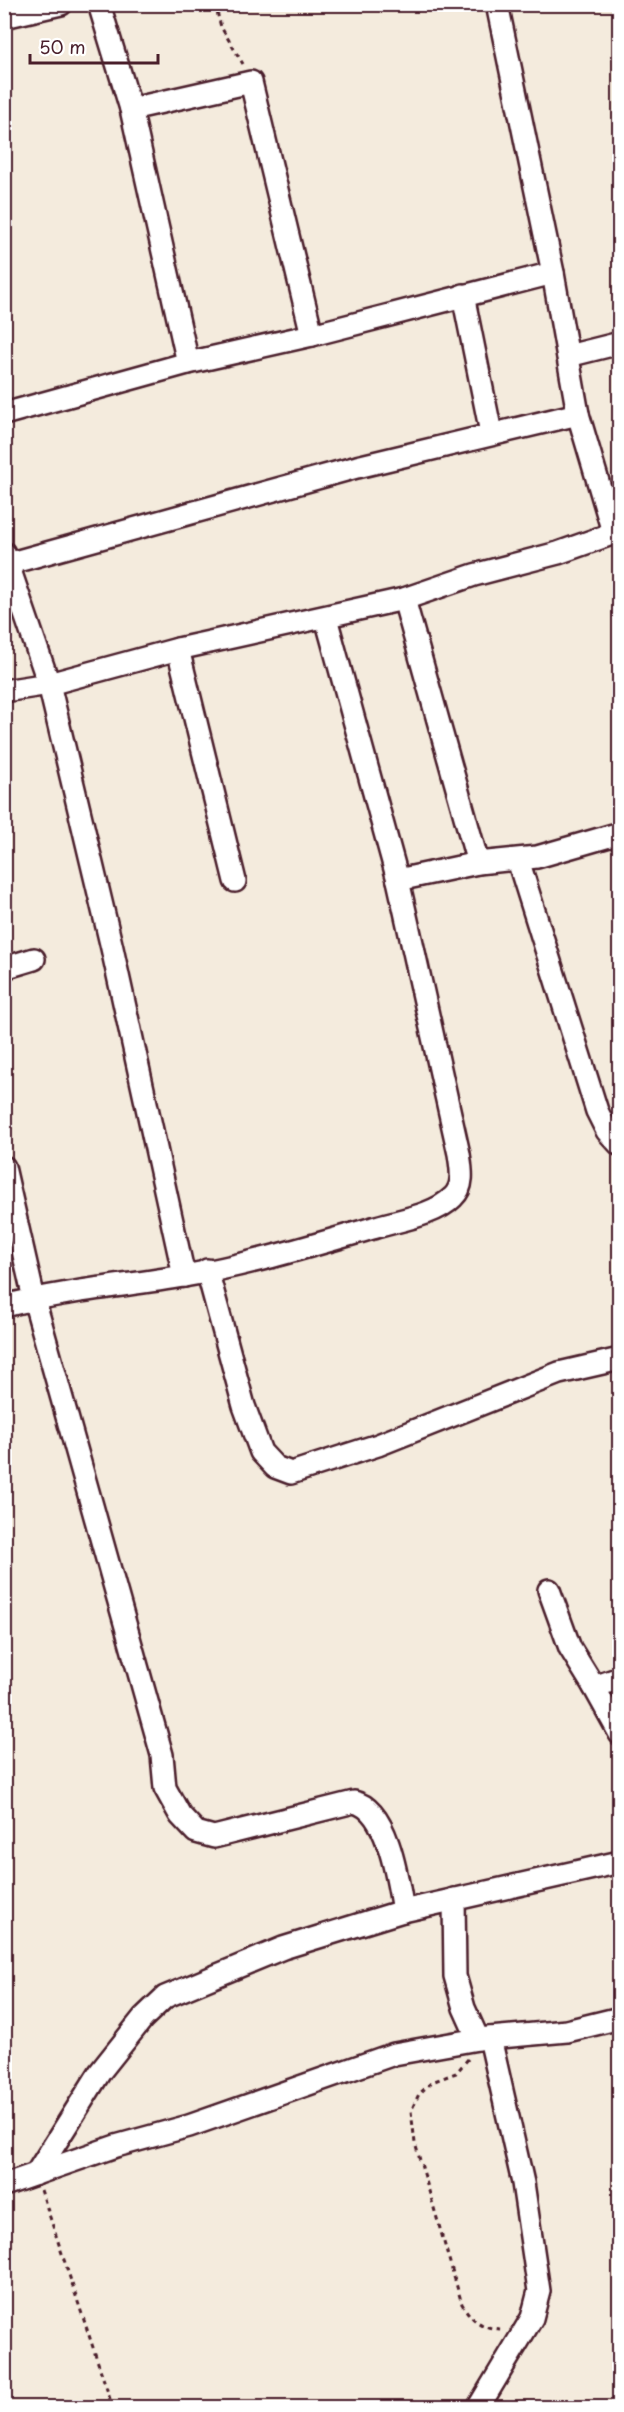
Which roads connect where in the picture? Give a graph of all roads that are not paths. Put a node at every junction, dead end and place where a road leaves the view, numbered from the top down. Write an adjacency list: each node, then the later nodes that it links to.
1 (61, 4): 4 (street)
2 (99, 4): 5 (street)
3 (497, 4): 6 (street)
4 (4, 17)
5 (131, 109): 8 (street); 11 (street)
6 (553, 273): 7 (street); 10 (street)
7 (463, 294): 8 (street); 14 (street)
8 (312, 336): 11 (street)
9 (620, 343): 10 (street)
10 (568, 356): 13 (street)
11 (188, 363): 12 (street)
12 (4, 414)
13 (578, 414): 14 (street); 15 (street)
14 (491, 433): 16 (street)
15 (616, 531): 17 (street)
16 (6, 559): 20 (street)
17 (404, 599): 18 (street); 24 (street)
18 (326, 618): 19 (street); 25 (street)
19 (178, 649): 20 (street); 26 (street)
20 (49, 684): 21 (street); 32 (street)
21 (4, 691)
22 (620, 833): 23 (street)
23 (518, 860): 24 (street); 29 (street)
24 (478, 863): 25 (street)
25 (398, 880): 31 (street)
26 (235, 881)
27 (34, 959): 28 (street)
28 (4, 968)
29 (620, 1145)
30 (4, 1167): 33 (street)
31 (207, 1270): 32 (street); 35 (street)
32 (184, 1276): 33 (street)
33 (34, 1299): 34 (street); 42 (street)
34 (4, 1306)
35 (620, 1359)
36 (549, 1590): 38 (street)
37 (620, 1678): 38 (street)
38 (594, 1687): 39 (street)
39 (620, 1734)
40 (620, 1862): 41 (street)
41 (454, 1899): 42 (street); 44 (street)
42 (403, 1911): 45 (street)
43 (620, 2018): 44 (street)
44 (484, 2038): 45 (street); 47 (street)
45 (36, 2174): 46 (street)
46 (4, 2185)
47 (478, 2408)

